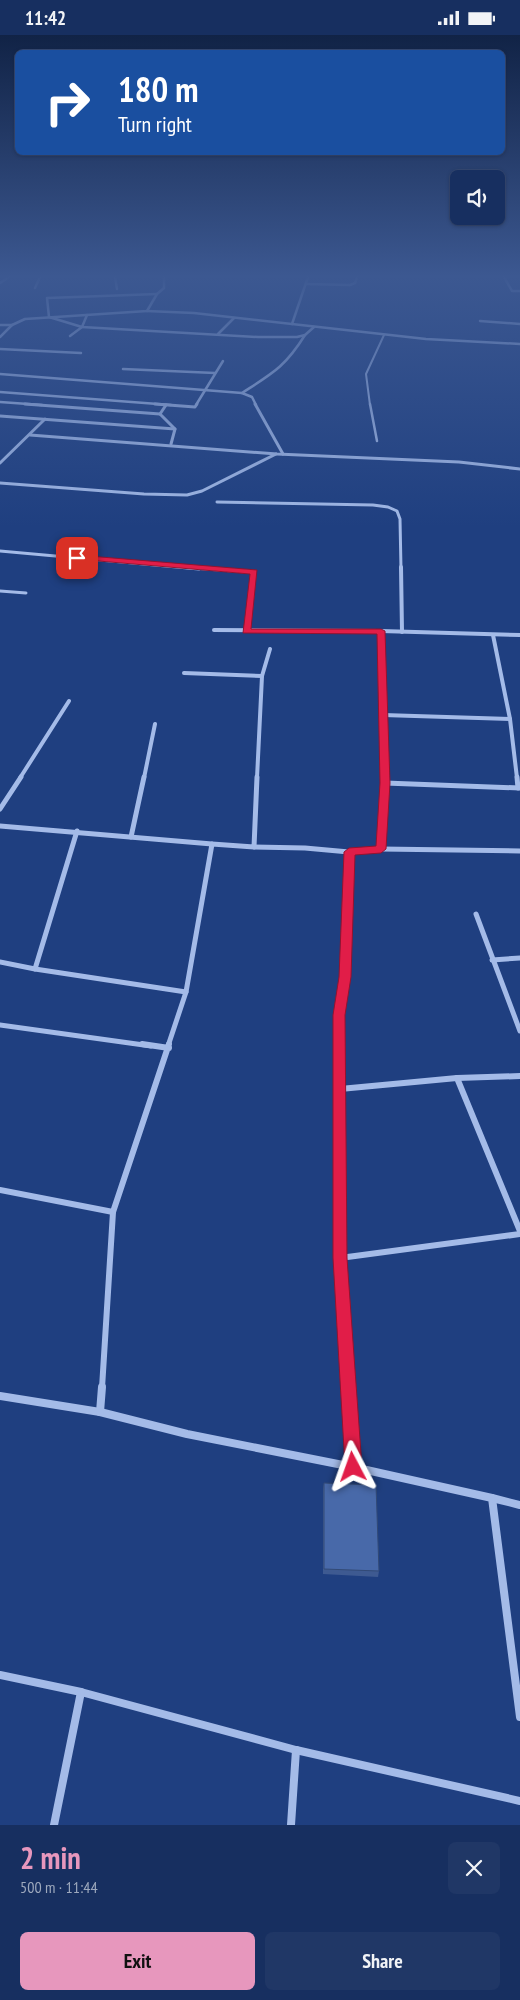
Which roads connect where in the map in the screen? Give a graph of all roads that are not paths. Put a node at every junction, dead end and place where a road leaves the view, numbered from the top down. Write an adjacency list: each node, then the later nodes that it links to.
1 (223, 361): 5 (street)
2 (287, 361): 9 (street)
3 (372, 361): 17 (lane)
4 (123, 369): 5 (street)
5 (215, 373): 7 (street)
6 (0, 375): 7 (street)
7 (206, 389): 9 (street); 11 (street)
8 (0, 392): 11 (street)
9 (242, 393): 20 (street)
10 (0, 402): 12 (street)
11 (166, 405): 12 (street)
12 (160, 414): 15 (street)
13 (0, 416): 14 (street)
14 (45, 419): 15 (street); 16 (street)
15 (175, 429): 18 (street)
16 (30, 435): 18 (street); 21 (street)
17 (377, 441)
18 (171, 445): 19 (street)
19 (277, 454): 20 (street); 23 (street)
20 (283, 454): 22 (street)
21 (0, 463)
22 (520, 469)
23 (0, 483)
24 (217, 501): 31 (street)
25 (0, 551): 29 (street)
26 (0, 591): 27 (lane)
27 (26, 593)
28 (214, 630): 29 (street)
29 (246, 631): 30 (street)
30 (381, 631): 31 (street); 38 (street)
31 (402, 632): 32 (street)
32 (493, 635): 33 (street); 39 (street)
33 (520, 635)
34 (270, 649): 36 (street)
35 (184, 673): 36 (street)
36 (262, 676): 48 (street)
37 (69, 701): 43 (street)
38 (383, 715): 39 (street); 41 (street)
39 (510, 719): 42 (street)
40 (155, 724): 46 (street)
41 (385, 783): 42 (street); 49 (street)
42 (519, 788)
43 (0, 809)
44 (0, 826): 45 (street)
45 (77, 831): 46 (street); 56 (street)
46 (131, 837): 47 (street)
47 (212, 844): 48 (street); 57 (street)
48 (254, 847): 51 (street)
49 (381, 849): 50 (street); 51 (street)
50 (520, 851)
51 (349, 852): 63 (street)
52 (476, 914): 54 (street)
53 (520, 957): 54 (street)
54 (492, 960): 59 (street)
55 (0, 962): 56 (street)
56 (35, 969): 57 (street)
57 (186, 992): 60 (street)
58 (0, 1025): 60 (street)
59 (520, 1031)
60 (169, 1048): 65 (street)
61 (520, 1076): 62 (street)
62 (457, 1078): 63 (street); 66 (street)
63 (340, 1089): 67 (street)
64 (0, 1190): 65 (street)
65 (113, 1212): 69 (street)
66 (520, 1232): 67 (street)
67 (340, 1258): 70 (street)
68 (0, 1396): 69 (street)
69 (100, 1413): 70 (street)
70 (353, 1467): 71 (street)
71 (492, 1498): 72 (street); 75 (street)
72 (520, 1505)
73 (0, 1675): 74 (street)
74 (81, 1692): 76 (street); 78 (street)
75 (520, 1717)
76 (296, 1750): 77 (street); 79 (street)
77 (520, 1801)
78 (54, 1825)
79 (291, 1825)

